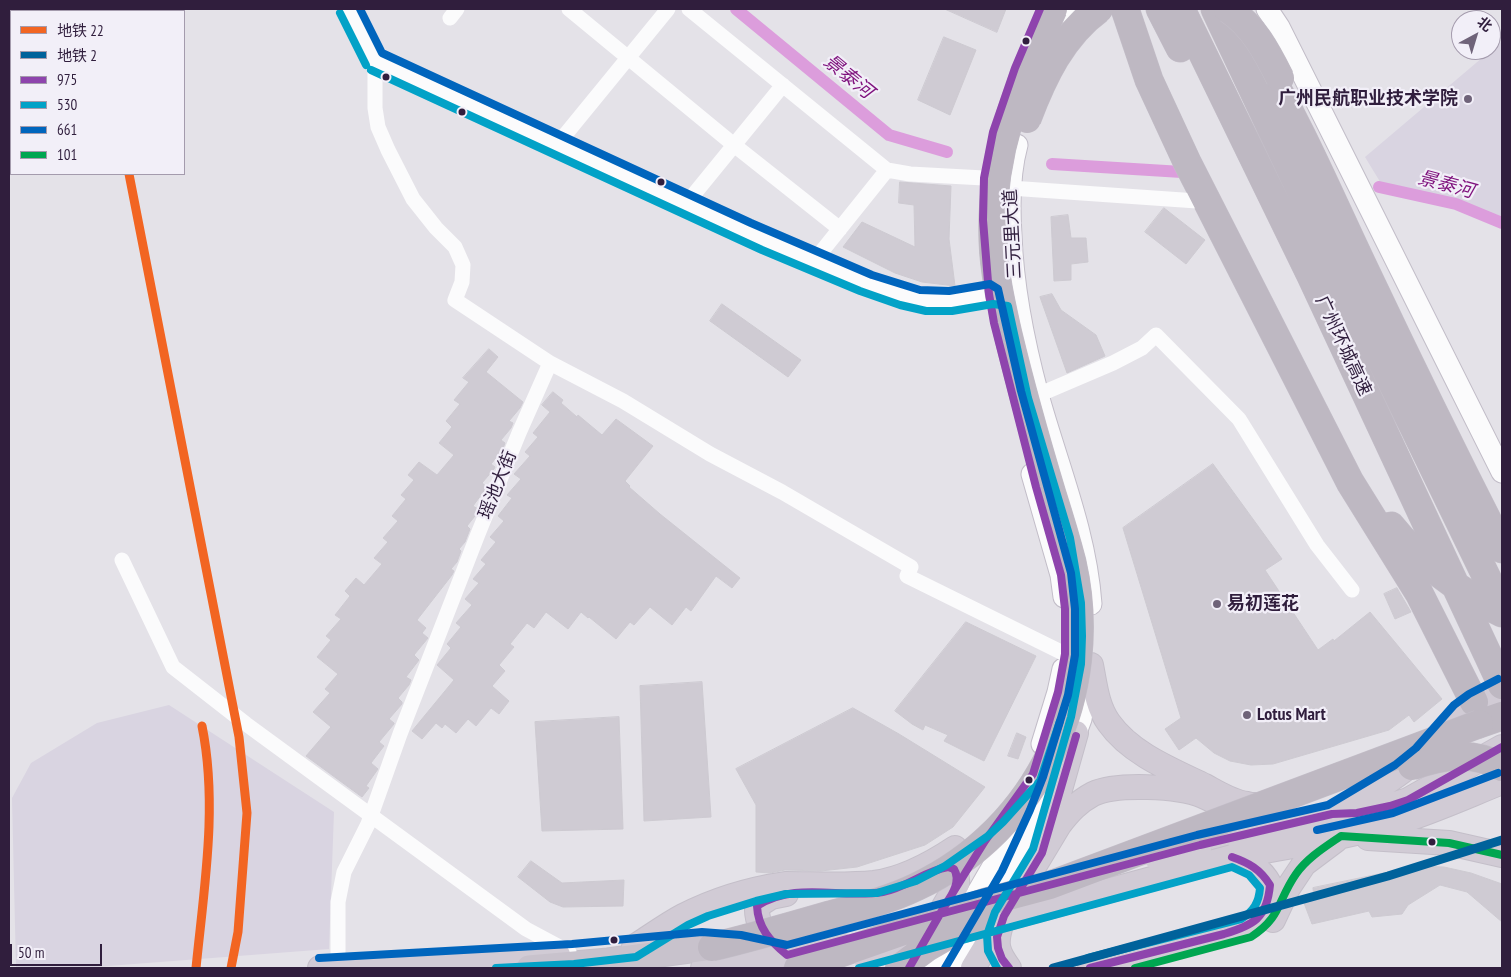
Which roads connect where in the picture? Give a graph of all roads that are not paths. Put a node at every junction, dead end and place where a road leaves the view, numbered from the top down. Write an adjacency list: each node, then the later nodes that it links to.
1 (349, 9): 16 (street)
2 (569, 9): 15 (street)
3 (668, 9): 15 (street)
4 (689, 9): 17 (street)
5 (1040, 9): 21 (main road, 三元里大道)
6 (1054, 9): 31 (highway, bridge)
7 (1067, 9): 22 (main road, 三元里大道)
8 (1099, 9): 31 (highway, bridge)
9 (1160, 9): 41 (highway)
10 (1181, 9): 41 (highway, 广州环城高速)
11 (1215, 9): 37 (highway, 广州环城高速)
12 (1229, 9): 33 (highway, bridge); 34 (highway)
13 (1267, 9): 32 (main road)
14 (1126, 10): 38 (highway); 42 (highway)
15 (627, 58): 18 (street); 19 (street)
16 (375, 61): 19 (street); 29 (street)
17 (783, 85): 18 (street); 20 (street)
18 (734, 145): 24 (street); 25 (street)
19 (556, 146): 24 (street)
20 (887, 170): 21 (street); 25 (street)
21 (984, 178): 27 (main road, 三元里大道)
22 (1010, 188): 23 (street); 28 (main road, 三元里大道)
23 (1196, 201)
24 (686, 204): 26 (street)
25 (840, 229): 26 (street)
26 (814, 261): 27 (street)
27 (989, 294): 28 (street); 39 (main road, 三元里大道)
28 (1017, 298): 30 (main road, 三元里大道)
29 (550, 363): 39 (street); 51 (street, 瑶池大街)
30 (1038, 395): 36 (street); 40 (main road, 三元里大道)
31 (1037, 444): 61 (highway, bridge)
32 (1502, 472)
33 (1502, 514)
34 (1502, 549)
35 (122, 560): 51 (street)
36 (1352, 590)
37 (1502, 608)
38 (1502, 613)
39 (1065, 654): 48 (main road, 三元里大道)
40 (1091, 665): 44 (main road, 三元里大道); 46 (main road)
41 (1499, 678): 42 (main road)
42 (1474, 702): 46 (main road)
43 (1502, 716): 55 (highway, bridge)
44 (1076, 733): 54 (main road); 71 (main road, 三元里大道)
45 (1502, 747): 50 (main road)
46 (1412, 764): 50 (main road)
47 (1502, 767): 55 (highway, bridge)
48 (1033, 774): 57 (street); 62 (main road); 70 (main road, 三元里大道)
49 (1502, 782): 52 (main road)
50 (1332, 814): 53 (main road)
51 (370, 816): 60 (street); 65 (street, 瑶池大街)
52 (1341, 836): 53 (main road); 56 (main road); 75 (main road)
53 (1230, 848): 54 (main road); 63 (main road, bridge); 67 (main road, bridge); 74 (main road)
54 (1042, 852): 59 (main road)
55 (1136, 852): 58 (highway, bridge)
56 (1502, 855)
57 (957, 884): 63 (main road); 69 (main road)
58 (1050, 885): 63 (highway, bridge); 68 (highway, bridge)
59 (1004, 916): 72 (main road); 73 (main road)
60 (572, 954): 62 (main road); 64 (main road)
61 (707, 957): 62 (highway); 63 (main road); 66 (highway)
62 (630, 958): 63 (main road)
63 (793, 962)
64 (437, 965): 65 (main road)
65 (332, 968)
66 (529, 968)
67 (822, 968)
68 (899, 968)
69 (909, 968)
70 (934, 968)
71 (956, 968)
72 (973, 968)
73 (1009, 968)
74 (1090, 968)
75 (1135, 968)

